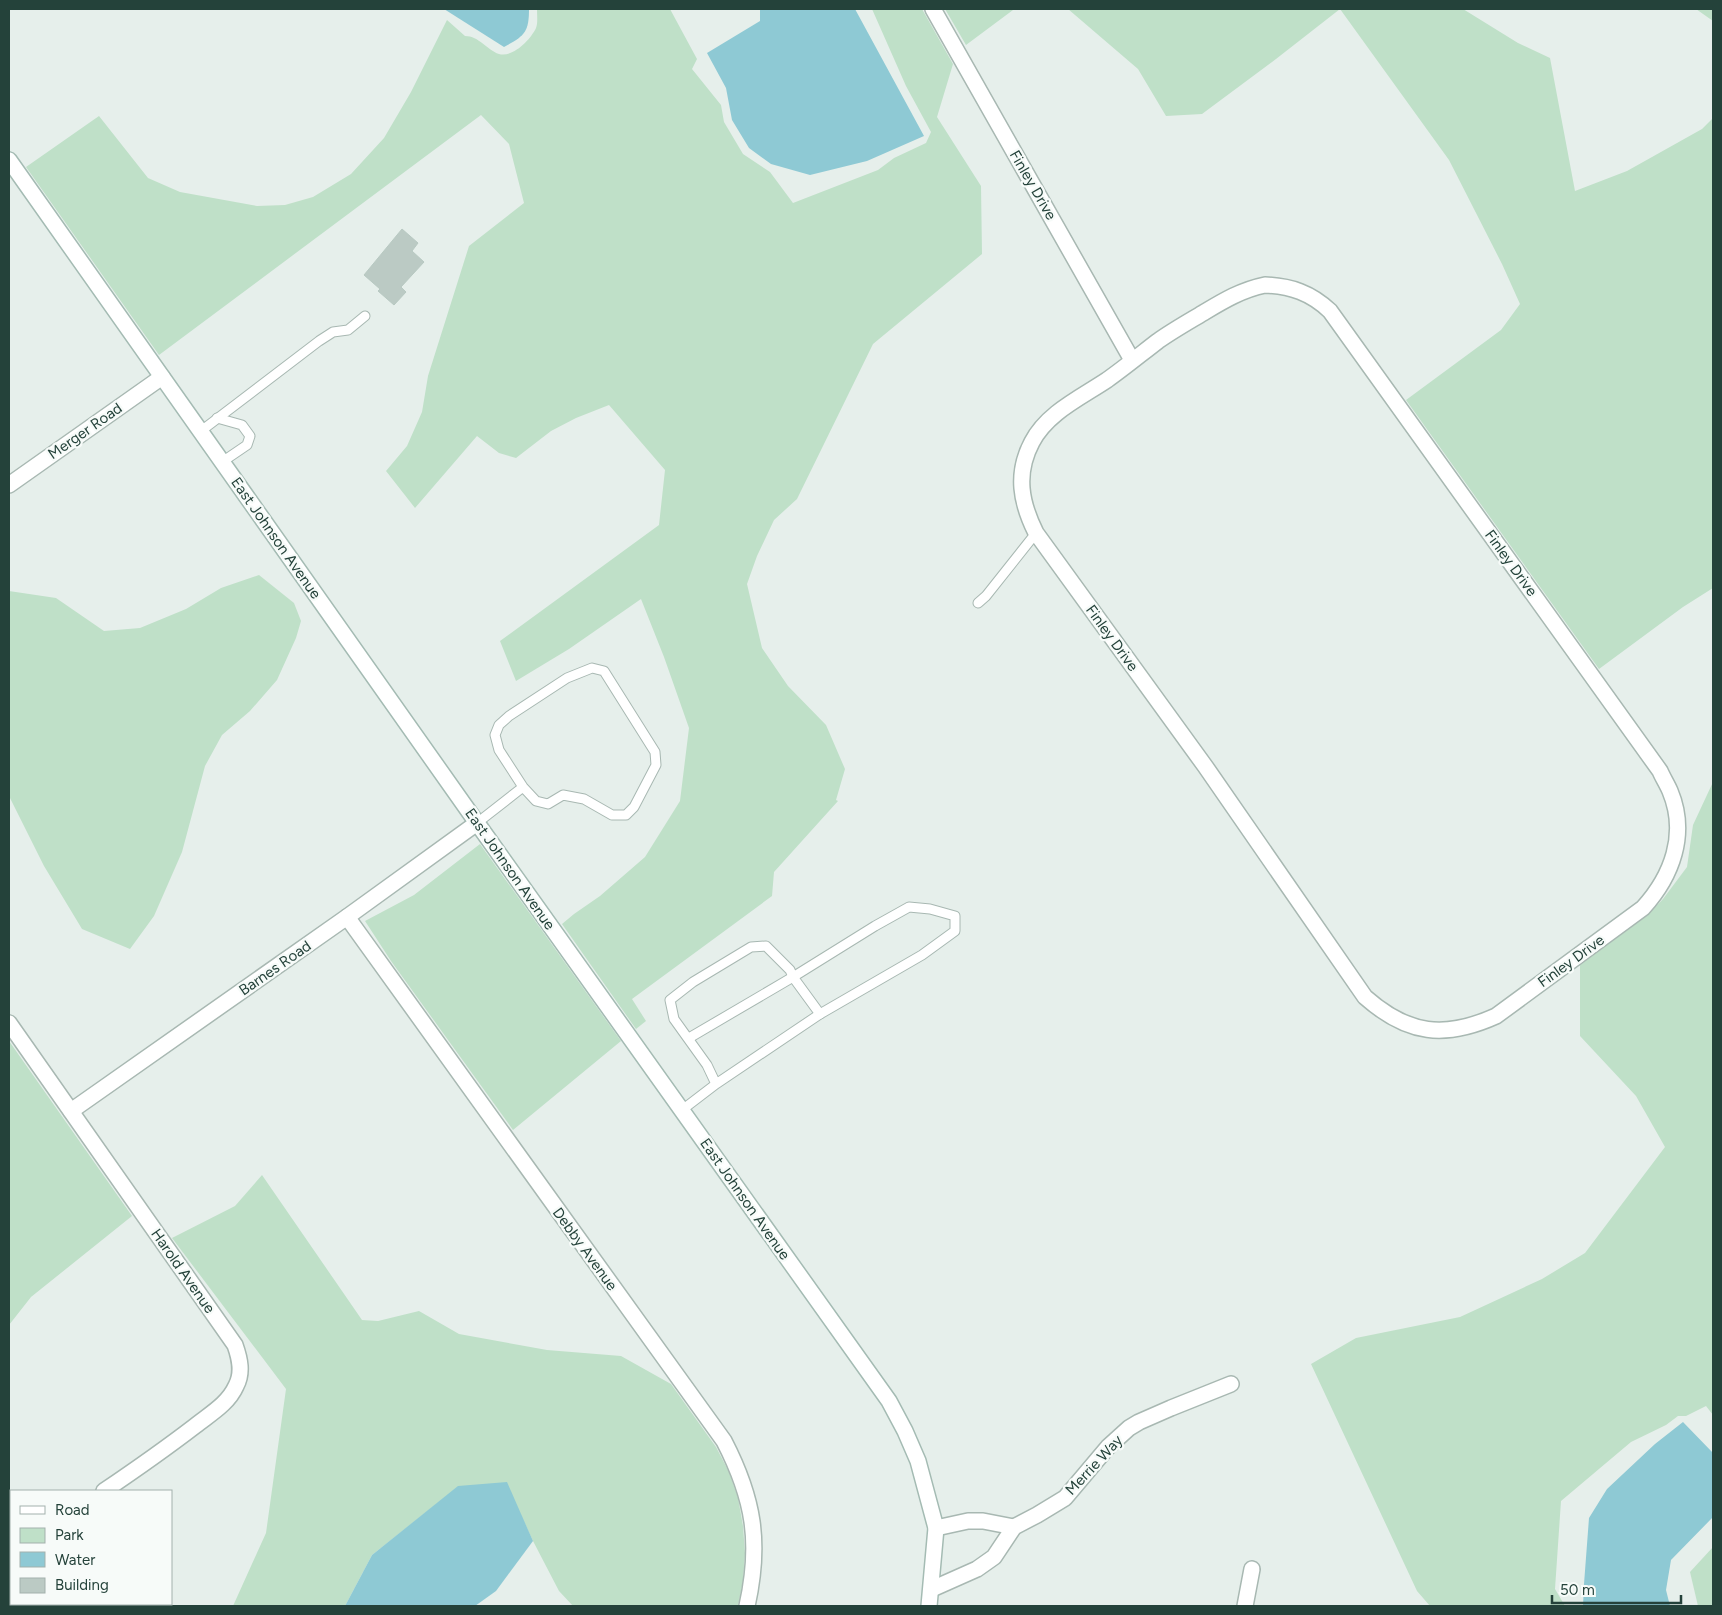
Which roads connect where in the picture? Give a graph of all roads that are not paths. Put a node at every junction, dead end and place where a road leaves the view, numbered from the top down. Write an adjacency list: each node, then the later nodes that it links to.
1 (934, 9): 4 (street, Finley Drive)
2 (9, 160): 5 (street, East Johnson Avenue)
3 (365, 316): 6 (lane)
4 (1132, 360): 10 (street, Finley Drive); 10 (street, Finley Drive)
5 (162, 376): 7 (street, East Johnson Avenue); 9 (street, Merger Road)
6 (217, 418): 7 (lane); 8 (lane)
7 (201, 431): 8 (street, East Johnson Avenue)
8 (222, 462): 13 (street, East Johnson Avenue)
9 (9, 485)
10 (1036, 533): 11 (lane)
11 (978, 603)
12 (523, 787): 12 (lane); 13 (lane)
13 (477, 822): 14 (street, Barnes Road); 20 (street, East Johnson Avenue)
14 (346, 917): 21 (street, Barnes Road); 28 (street, Debby Avenue)
15 (793, 977): 16 (lane); 16 (lane); 18 (lane); 18 (lane)
16 (820, 1014): 19 (lane)
17 (9, 1023): 21 (street, Harold Avenue)
18 (689, 1038): 19 (lane)
19 (716, 1084): 20 (lane)
20 (682, 1110): 25 (street, East Johnson Avenue)
21 (71, 1111): 23 (street, Harold Avenue)
22 (1231, 1384): 24 (street, Merrie Way)
23 (105, 1490)
24 (1014, 1527): 25 (street); 27 (street, Merrie Way)
25 (936, 1528): 27 (street, East Johnson Avenue)
26 (1252, 1568): 30 (street)
27 (932, 1589): 29 (street, East Johnson Avenue)
28 (747, 1606)
29 (930, 1606)
30 (1245, 1606)

